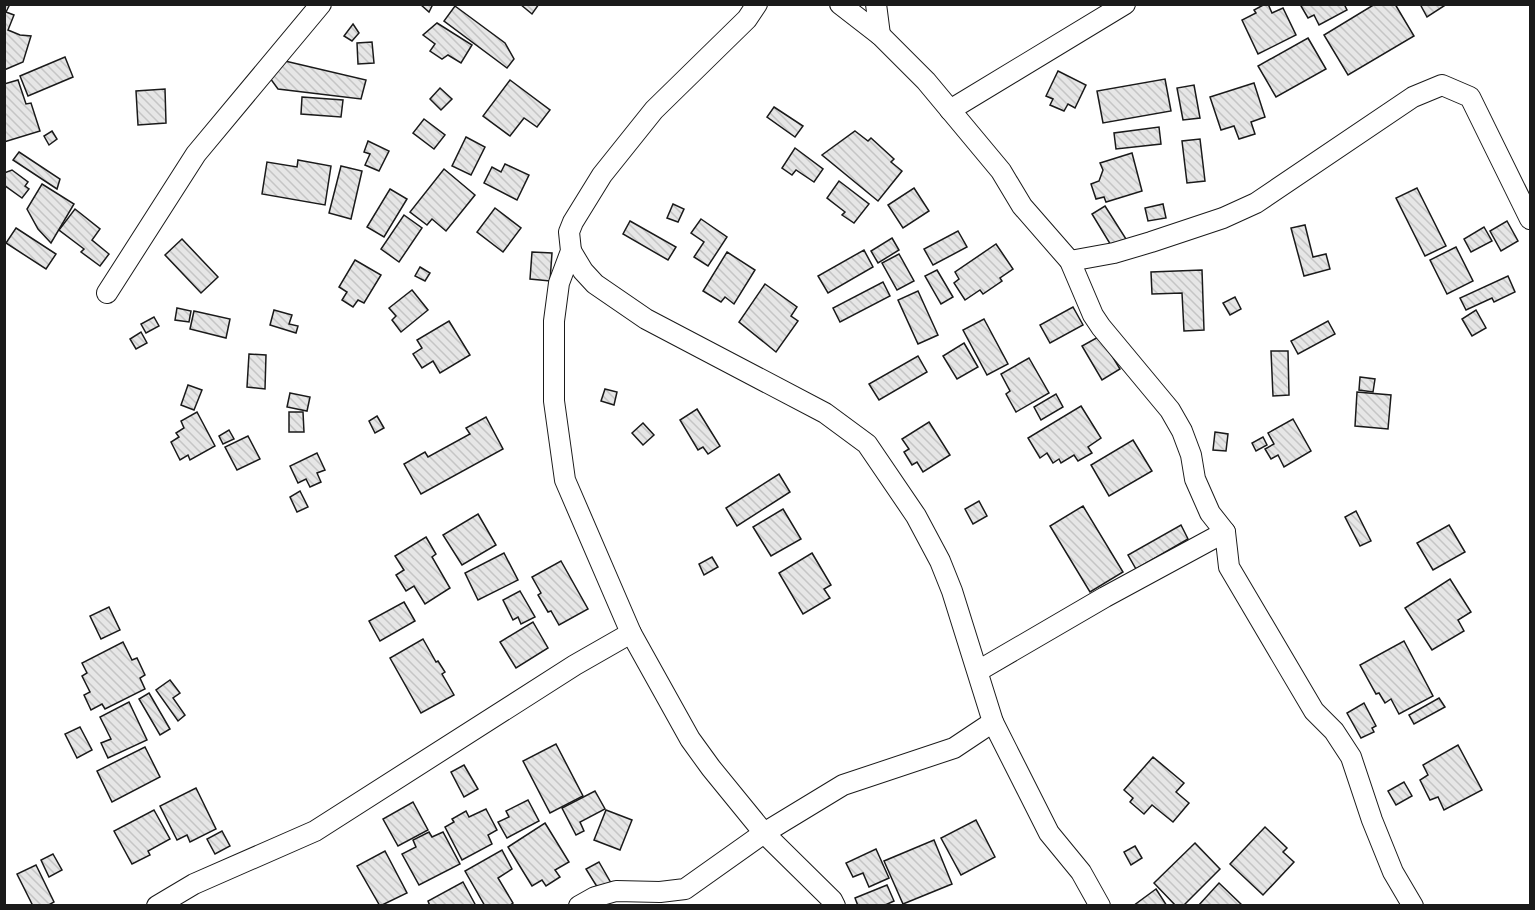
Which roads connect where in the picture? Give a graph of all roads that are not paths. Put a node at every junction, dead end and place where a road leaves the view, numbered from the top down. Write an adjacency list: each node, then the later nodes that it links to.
1 (321, 4): 11 (street)
2 (757, 4): 9 (street)
3 (876, 4): 6 (street)
4 (1125, 4): 7 (street)
5 (848, 6): 6 (street)
6 (880, 35): 7 (street)
7 (950, 110): 10 (street)
8 (1530, 219): 10 (street)
9 (571, 251): 13 (street); 14 (street)
10 (1070, 261): 12 (street)
11 (107, 293)
12 (1225, 532): 14 (street); 23 (street)
13 (632, 633): 16 (street); 18 (street)
14 (978, 671): 15 (street)
15 (993, 722): 16 (street); 22 (street)
16 (765, 833): 17 (street); 21 (street)
17 (685, 889): 19 (street); 20 (street)
18 (156, 906)
19 (579, 906)
20 (668, 906)
21 (835, 906)
22 (1100, 906)
23 (1413, 906)

